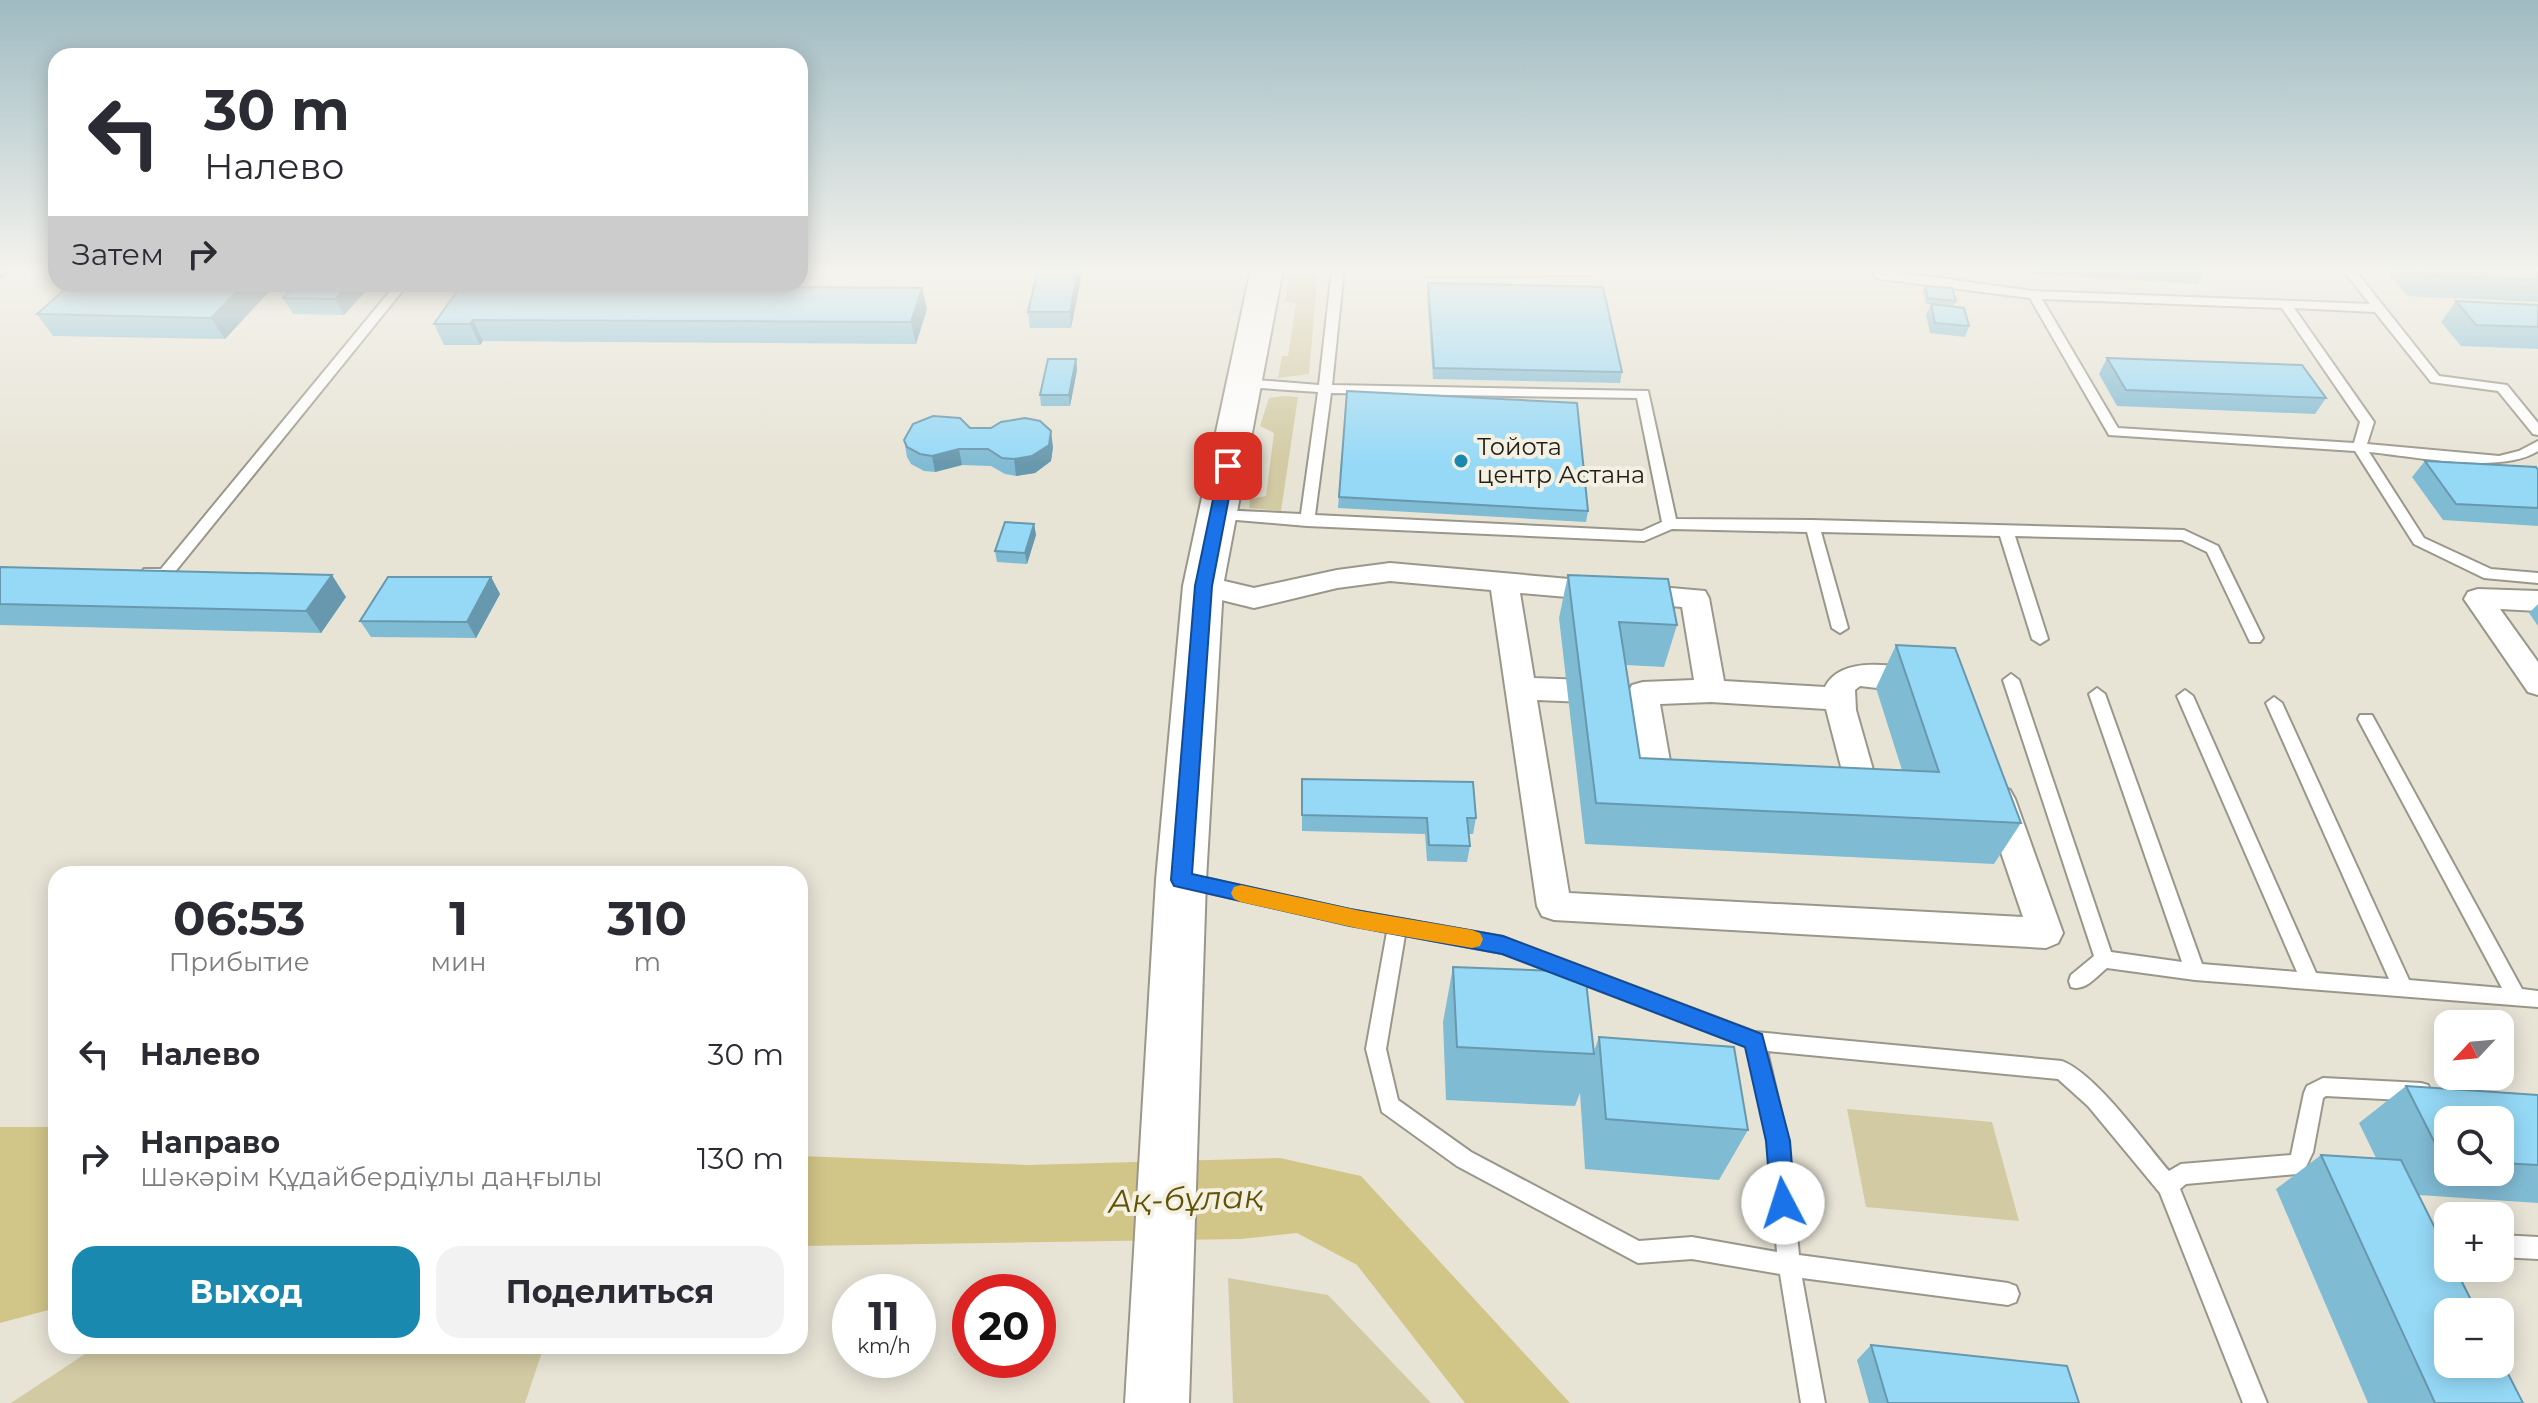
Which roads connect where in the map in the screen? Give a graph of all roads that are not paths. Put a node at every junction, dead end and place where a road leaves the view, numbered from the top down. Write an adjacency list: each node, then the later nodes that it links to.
1 (361, 334): 17 (lane)
2 (1254, 334): 7 (main road)
3 (1331, 334): 8 (lane)
4 (2057, 334): 11 (lane)
5 (2306, 334): 11 (lane)
6 (2398, 334): 9 (lane)
7 (1245, 383): 8 (lane); 12 (main road)
8 (1325, 389): 13 (lane); 14 (lane)
9 (2538, 431)
10 (2538, 445): 11 (lane)
11 (2359, 447): 18 (lane)
12 (1218, 515): 13 (lane); 20 (main road)
13 (1307, 521): 14 (lane)
14 (1670, 524): 15 (lane)
15 (1812, 525): 16 (lane); 22 (lane)
16 (2006, 531): 23 (lane); 24 (lane)
17 (135, 573)
18 (2538, 578)
19 (1504, 582): 20 (street); 28 (street); 29 (street)
20 (1203, 586): 39 (main road)
21 (2538, 601): 27 (street)
22 (1840, 628)
23 (2255, 638)
24 (2040, 639)
25 (2011, 680): 41 (lane)
26 (1944, 684): 33 (street)
27 (2538, 684)
28 (1521, 688): 30 (street); 36 (street)
29 (1711, 691): 30 (street); 33 (street)
30 (1643, 693): 37 (street)
31 (2097, 694): 42 (lane)
32 (2185, 696): 44 (lane)
33 (1841, 699): 38 (street)
34 (2274, 703): 45 (lane)
35 (2366, 719): 46 (lane)
36 (1990, 773)
37 (1705, 781)
38 (1816, 788)
39 (1181, 880): 40 (lane); 55 (main road)
40 (1397, 926): 48 (lane); 53 (lane)
41 (2104, 959): 42 (lane); 43 (lane)
42 (2195, 972): 44 (lane)
43 (2078, 981)
44 (2310, 981): 45 (lane)
45 (2403, 989): 46 (lane)
46 (2517, 998): 47 (lane)
47 (2538, 999)
48 (1755, 1041): 50 (lane); 53 (lane)
49 (2446, 1094): 50 (lane)
50 (2168, 1186): 57 (lane)
51 (2514, 1247): 52 (lane)
52 (2538, 1248)
53 (1789, 1265): 54 (lane); 56 (lane)
54 (2008, 1294)
55 (1157, 1403)
56 (1813, 1403)
57 (2255, 1403)

